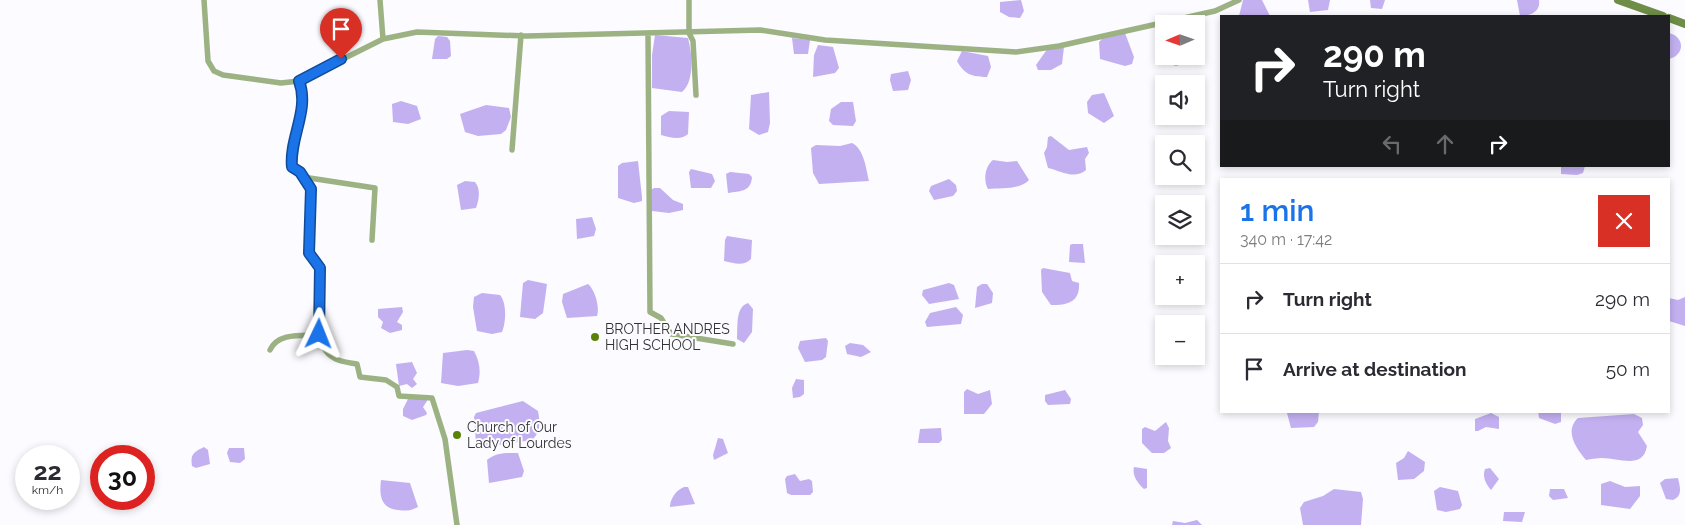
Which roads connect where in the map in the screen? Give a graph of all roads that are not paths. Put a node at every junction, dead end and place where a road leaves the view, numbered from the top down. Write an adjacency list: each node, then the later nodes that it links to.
1 (204, 0): 13 (street)
2 (380, 0): 12 (street)
3 (689, 0): 9 (street)
4 (1239, 0): 9 (street)
5 (1618, 0): 6 (main road)
6 (1660, 15)
7 (1670, 18): 8 (main road)
8 (1685, 24)
9 (689, 33): 10 (street); 14 (street)
10 (648, 34): 11 (street); 19 (street)
11 (520, 35): 12 (street); 15 (street)
12 (383, 39): 13 (street)
13 (299, 81): 16 (street)
14 (696, 95)
15 (512, 150)
16 (303, 177): 17 (street); 18 (street)
17 (372, 240)
18 (319, 334): 20 (street); 21 (street)
19 (733, 344)
20 (270, 350)
21 (456, 525)

